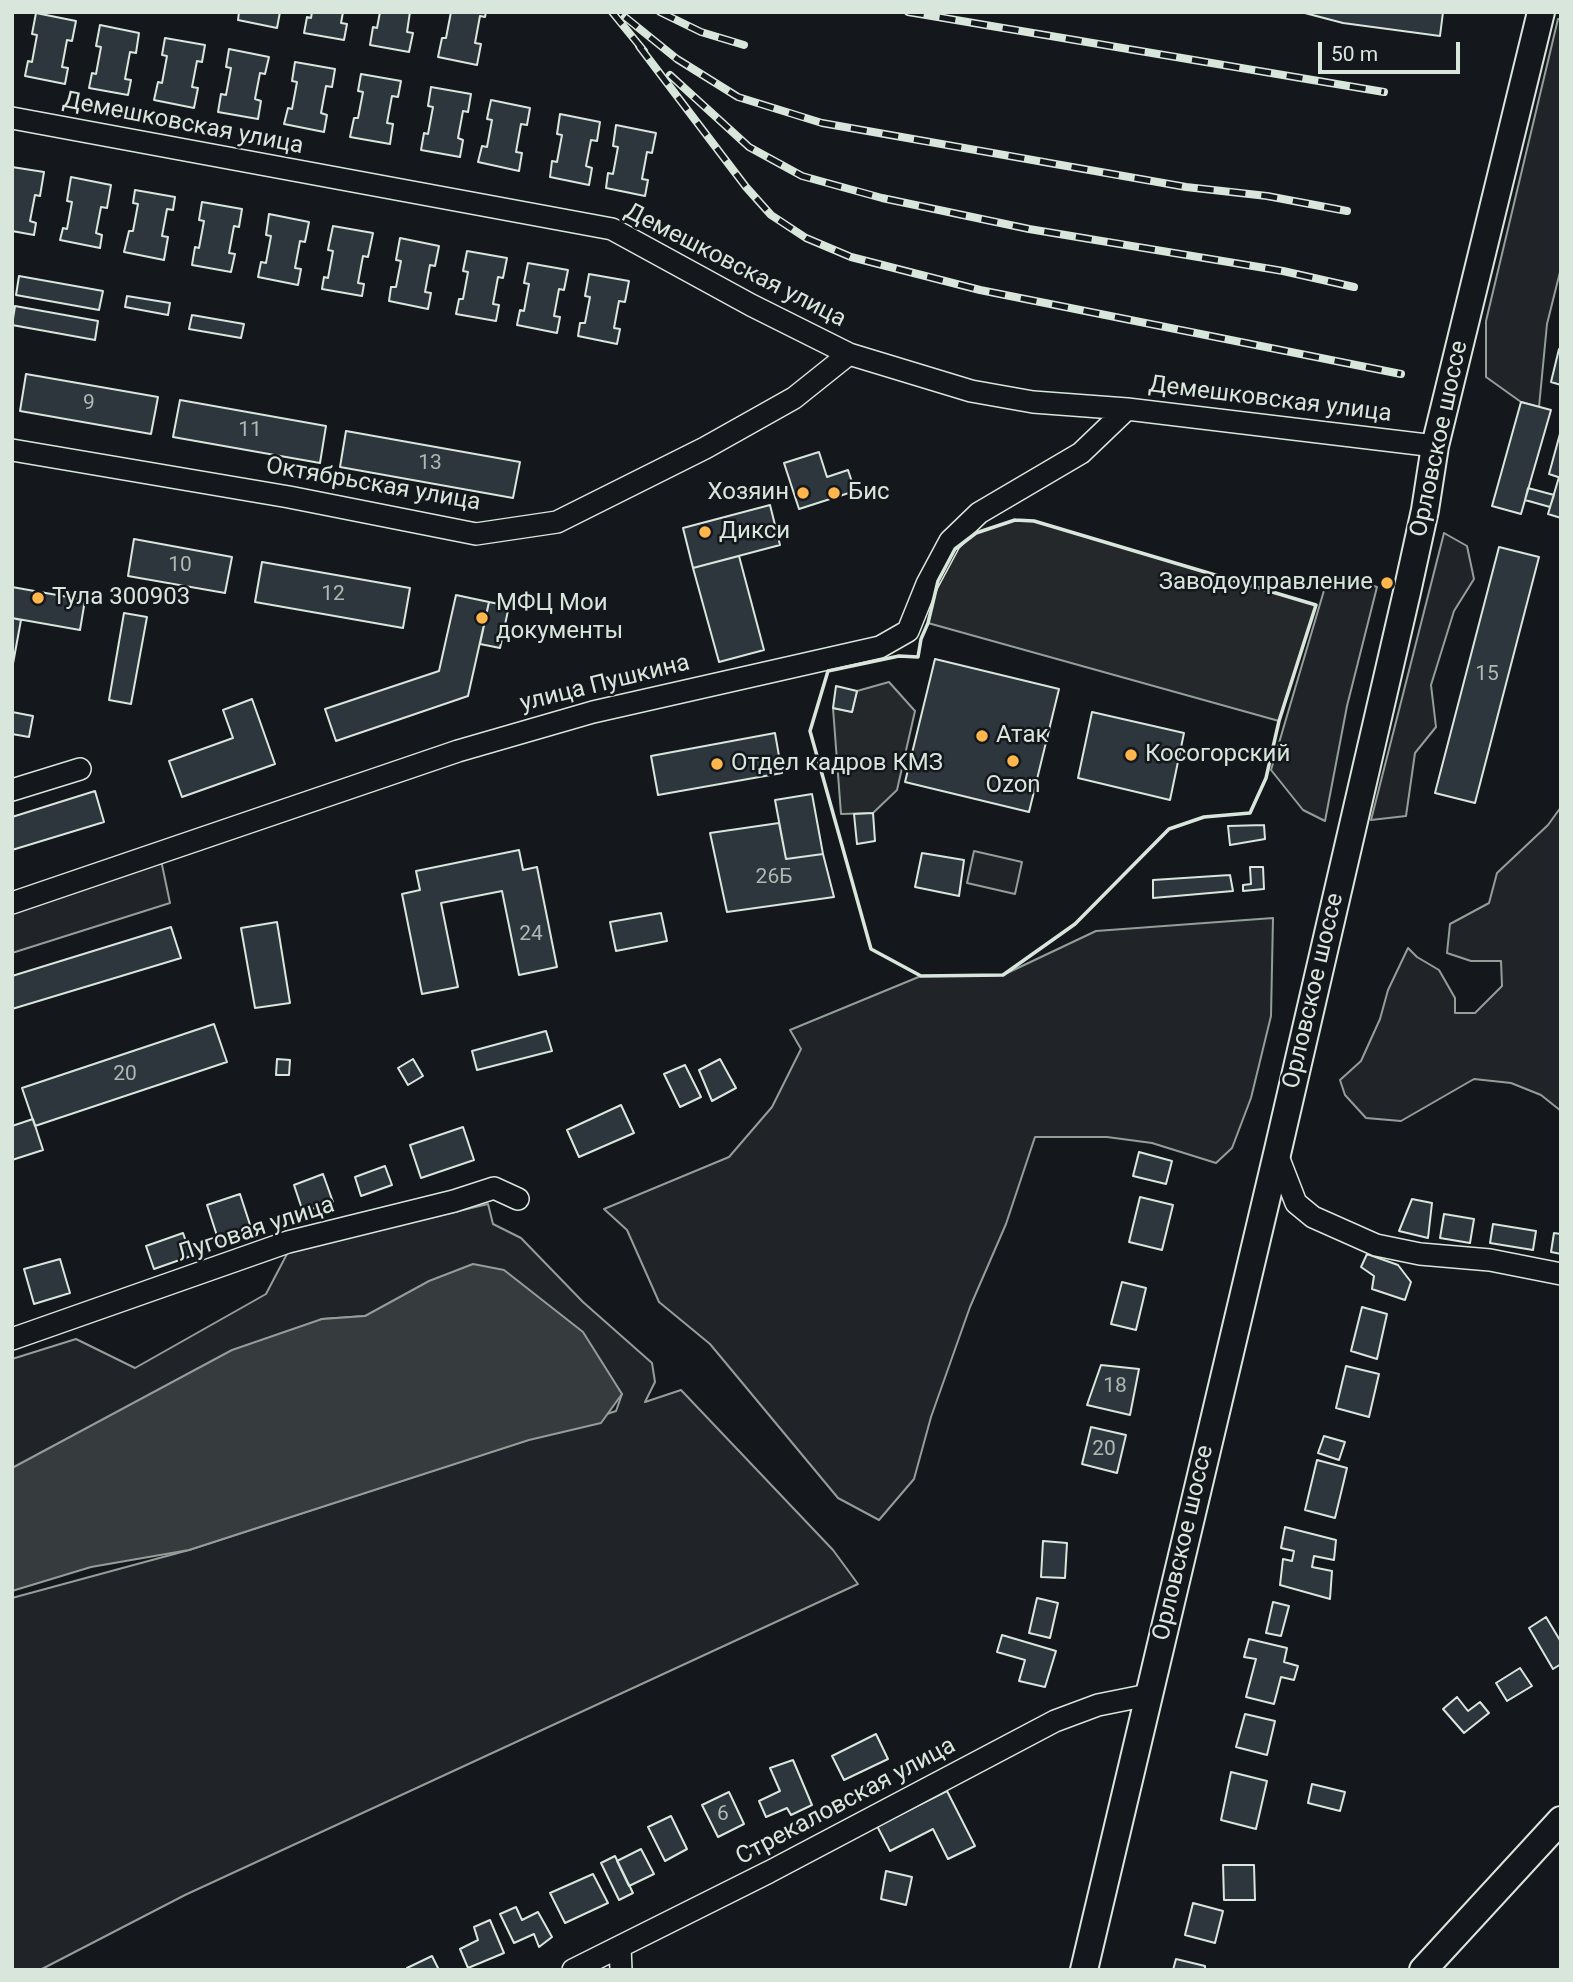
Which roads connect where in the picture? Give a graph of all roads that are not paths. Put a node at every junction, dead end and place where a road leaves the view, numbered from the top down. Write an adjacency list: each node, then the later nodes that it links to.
1 (1541, 12): 5 (main road, Орловское шоссе)
2 (12, 118): 3 (street, Демешковская улица)
3 (849, 354): 4 (street, Демешковская улица); 6 (street, Октябрьская улица)
4 (1127, 409): 5 (street, Демешковская улица); 9 (street, улица Пушкина)
5 (1435, 446): 10 (main road, Орловское шоссе)
6 (12, 450)
7 (80, 769): 8 (street)
8 (12, 790)
9 (12, 903)
10 (1277, 1154): 12 (street); 14 (main road, Орловское шоссе)
11 (518, 1199): 13 (street, Луговая улица)
12 (1561, 1274)
13 (12, 1339)
14 (1147, 1695): 16 (street, Стрекаловская улица); 19 (main road, Орловское шоссе)
15 (1561, 1820): 20 (main road)
16 (620, 1947): 17 (street, Стрекаловская улица); 18 (street)
17 (573, 1970)
18 (621, 1970)
19 (1084, 1970)
20 (1424, 1970)

